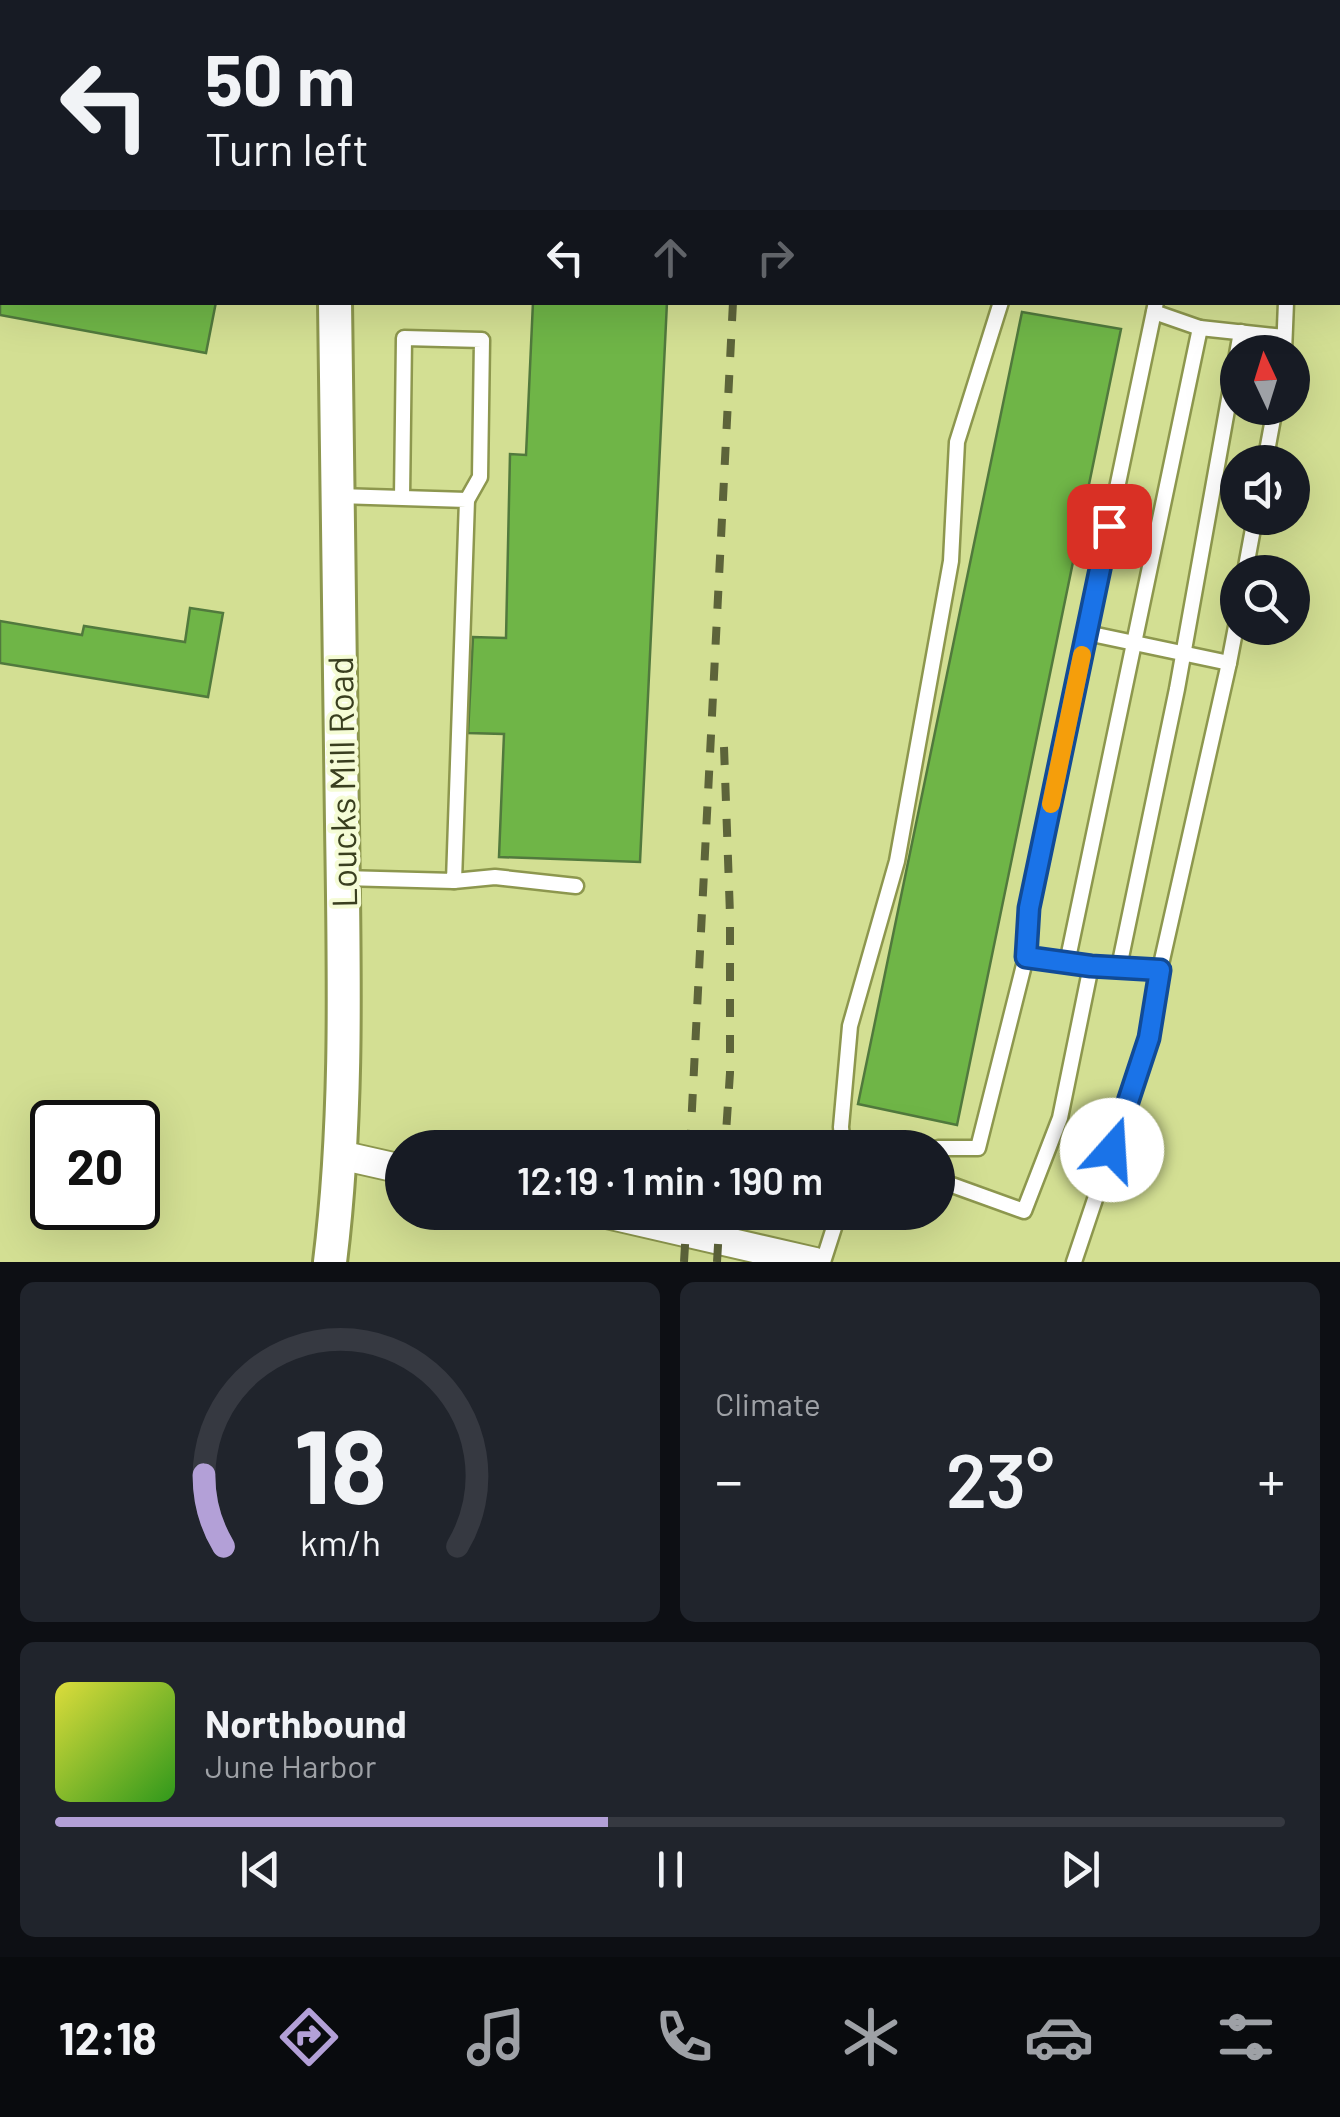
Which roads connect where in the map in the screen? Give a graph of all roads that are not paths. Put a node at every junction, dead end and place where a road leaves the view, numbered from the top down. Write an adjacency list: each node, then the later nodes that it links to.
1 (335, 305): 9 (street, Loucks Mill Road)
2 (1000, 305): 25 (lane)
3 (1286, 305): 8 (lane)
4 (1155, 307): 5 (lane); 12 (lane)
5 (1200, 328): 6 (lane); 13 (lane)
6 (1241, 332): 7 (lane); 15 (lane)
7 (1251, 335)
8 (1284, 335)
9 (338, 496): 10 (lane); 17 (street, Loucks Mill Road)
10 (402, 497): 11 (lane); 11 (lane)
11 (467, 500): 18 (lane)
12 (1087, 633): 13 (lane); 20 (lane)
13 (1134, 644): 15 (lane); 21 (lane)
14 (1232, 645): 16 (lane)
15 (1183, 653): 16 (lane); 23 (lane)
16 (1229, 662): 24 (lane)
17 (342, 878): 18 (lane); 27 (street, Loucks Mill Road)
18 (454, 881): 19 (lane)
19 (576, 886)
20 (1026, 957): 21 (lane); 26 (lane)
21 (1066, 962): 22 (lane)
22 (1091, 966): 23 (lane); 29 (lane)
23 (1118, 968): 24 (lane)
24 (1160, 970): 35 (lane)
25 (841, 1130)
26 (955, 1148)
27 (340, 1155): 28 (street); 32 (street, Loucks Mill Road)
28 (385, 1165)
29 (955, 1186)
30 (676, 1230): 33 (street)
31 (834, 1230): 34 (lane)
32 (330, 1262)
33 (815, 1262)
34 (824, 1262)
35 (1074, 1262)

